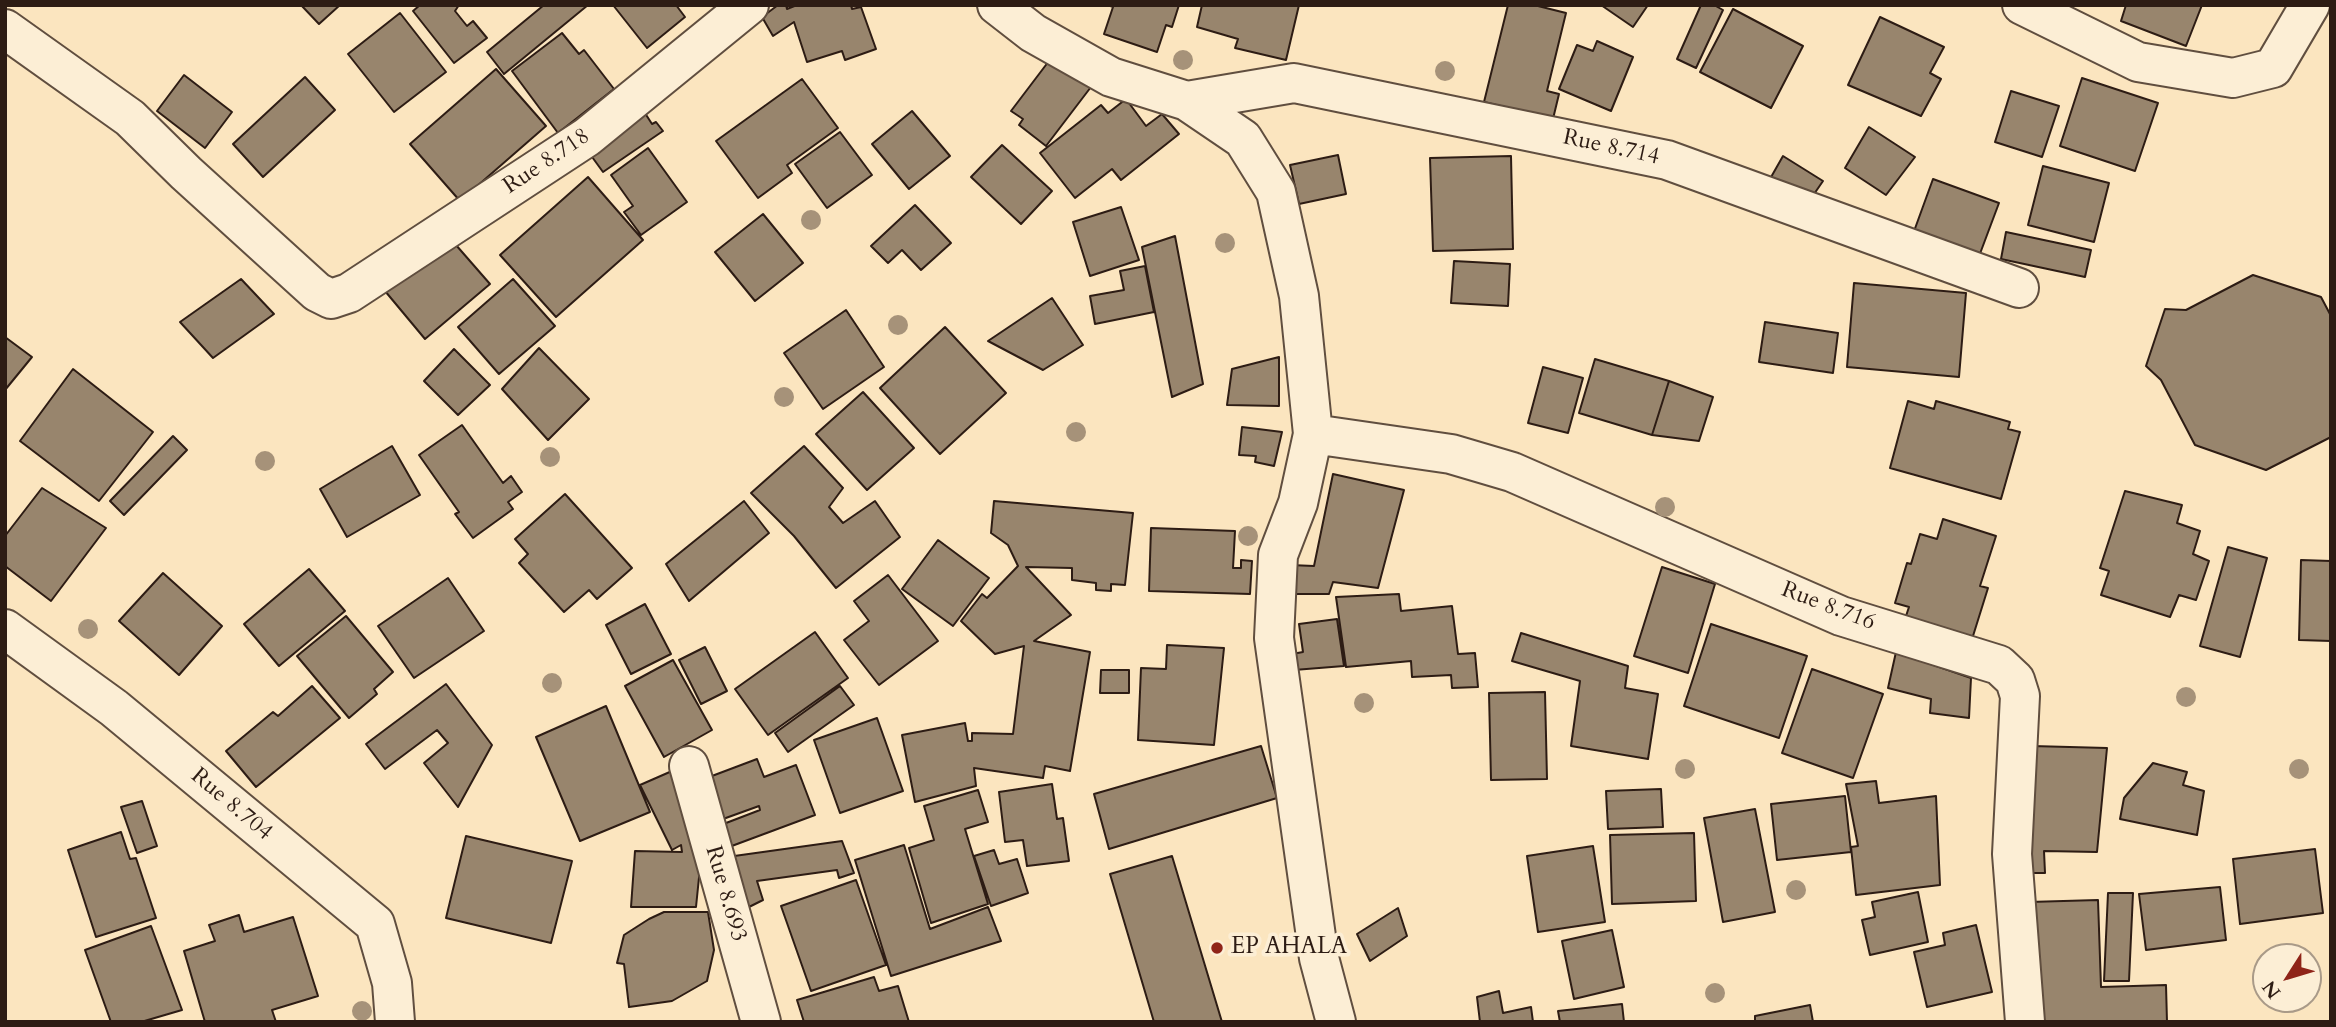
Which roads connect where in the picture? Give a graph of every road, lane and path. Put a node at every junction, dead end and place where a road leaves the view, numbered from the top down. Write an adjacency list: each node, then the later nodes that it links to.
1 (749, 5): 5 (street, Rue 8.718)
2 (997, 5): 6 (street)
3 (2022, 5): 4 (street)
4 (2310, 5)
5 (5, 29)
6 (1187, 101): 7 (street, Rue 8.714); 8 (street)
7 (2019, 288)
8 (1313, 434): 13 (street); 14 (street, Rue 8.716)
9 (5, 629): 11 (street, Rue 8.704)
10 (689, 766): 12 (street, Rue 8.693)
11 (395, 1022)
12 (761, 1022)
13 (1336, 1022)
14 (2025, 1022)

